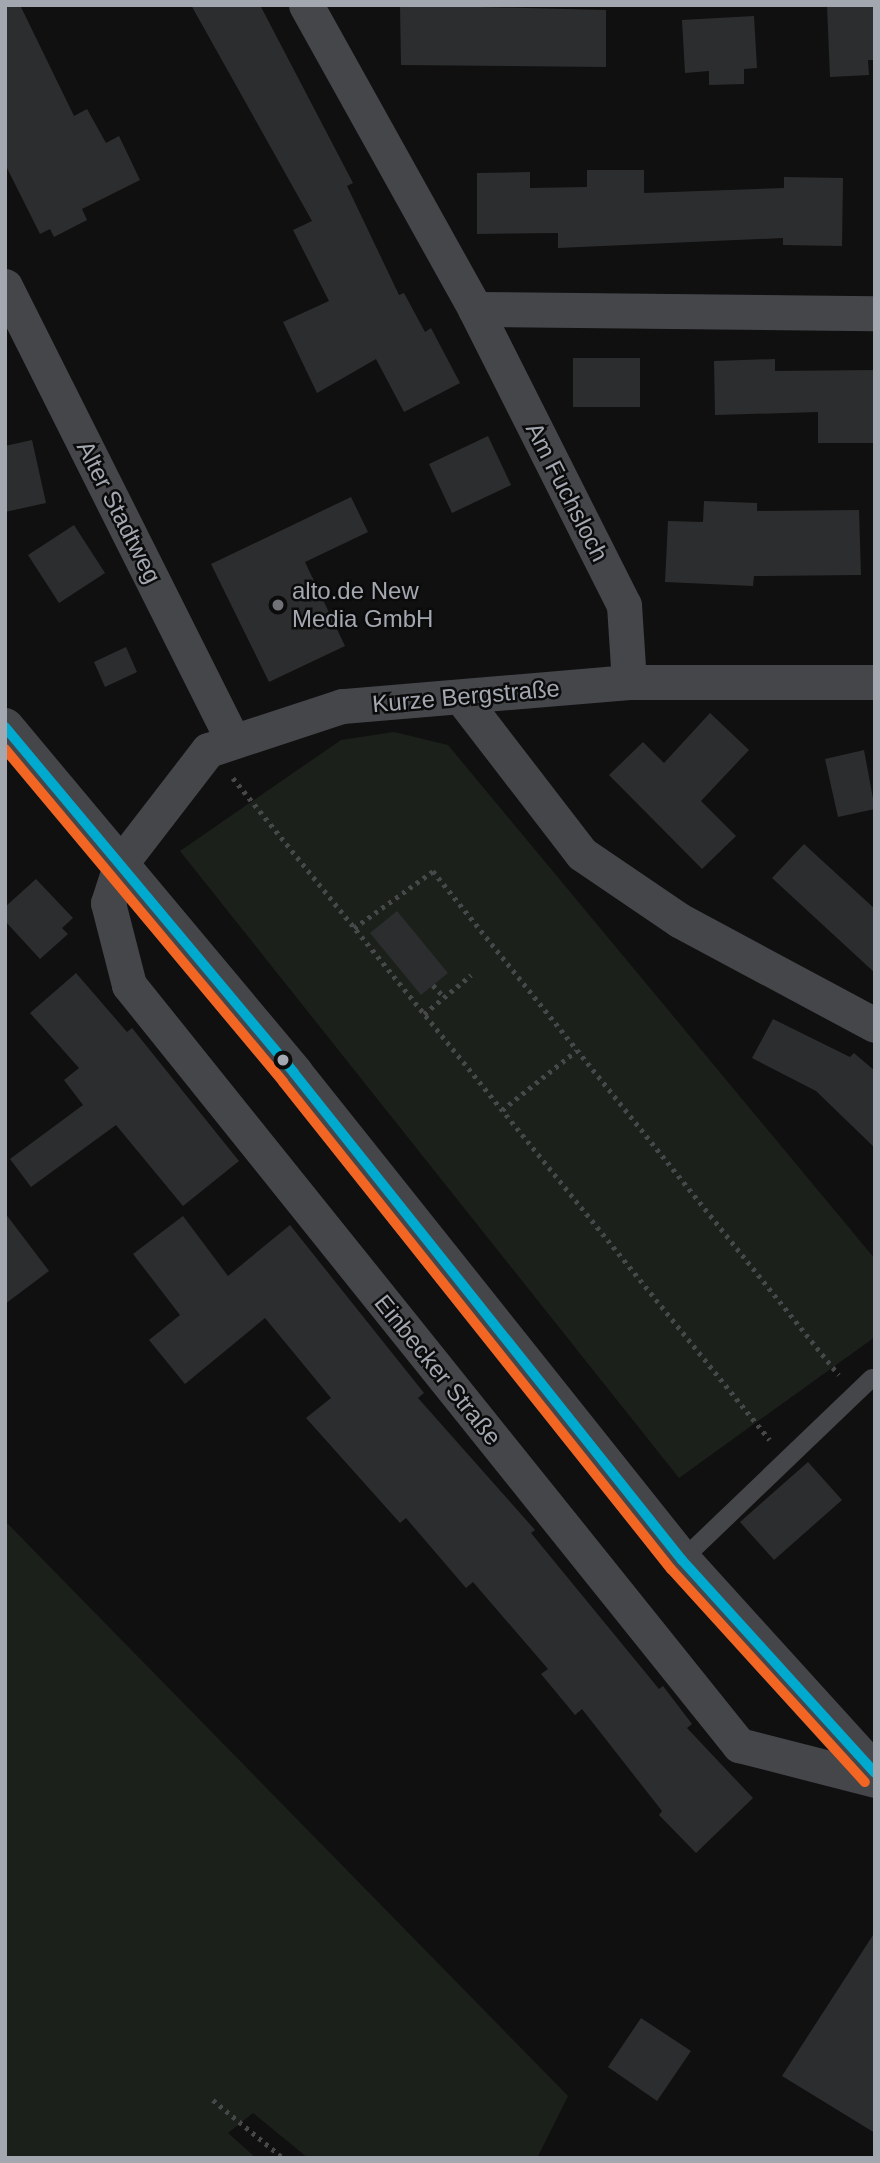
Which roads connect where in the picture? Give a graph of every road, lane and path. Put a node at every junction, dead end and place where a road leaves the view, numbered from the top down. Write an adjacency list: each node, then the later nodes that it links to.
1 (306, 5): 3 (street, Am Fuchsloch)
2 (5, 286): 9 (street, Alter Stadtweg)
3 (475, 309): 4 (street); 5 (street, Am Fuchsloch)
4 (875, 313)
5 (629, 682): 6 (street, Kurze Bergstraße); 7 (street, Kurze Bergstraße)
6 (875, 682)
7 (461, 697): 9 (street, Kurze Bergstraße); 16 (street)
8 (5, 727): 10 (street)
9 (220, 744): 10 (street); 11 (path)
10 (121, 863): 22 (street); 24 (street, Einbecker Straße)
11 (355, 928): 15 (path); 17 (path)
12 (471, 975): 14 (path)
13 (433, 985): 14 (path)
14 (444, 998): 15 (path)
15 (424, 1014): 18 (path)
16 (875, 1025)
17 (576, 1051): 18 (path); 20 (path)
18 (502, 1110): 21 (path)
19 (872, 1378): 20 (lane)
20 (853, 1392): 21 (lane)
21 (786, 1460): 22 (lane)
22 (682, 1560): 23 (street)
23 (875, 1773)
24 (875, 1780)
25 (213, 2100): 26 (path)
26 (283, 2158)

